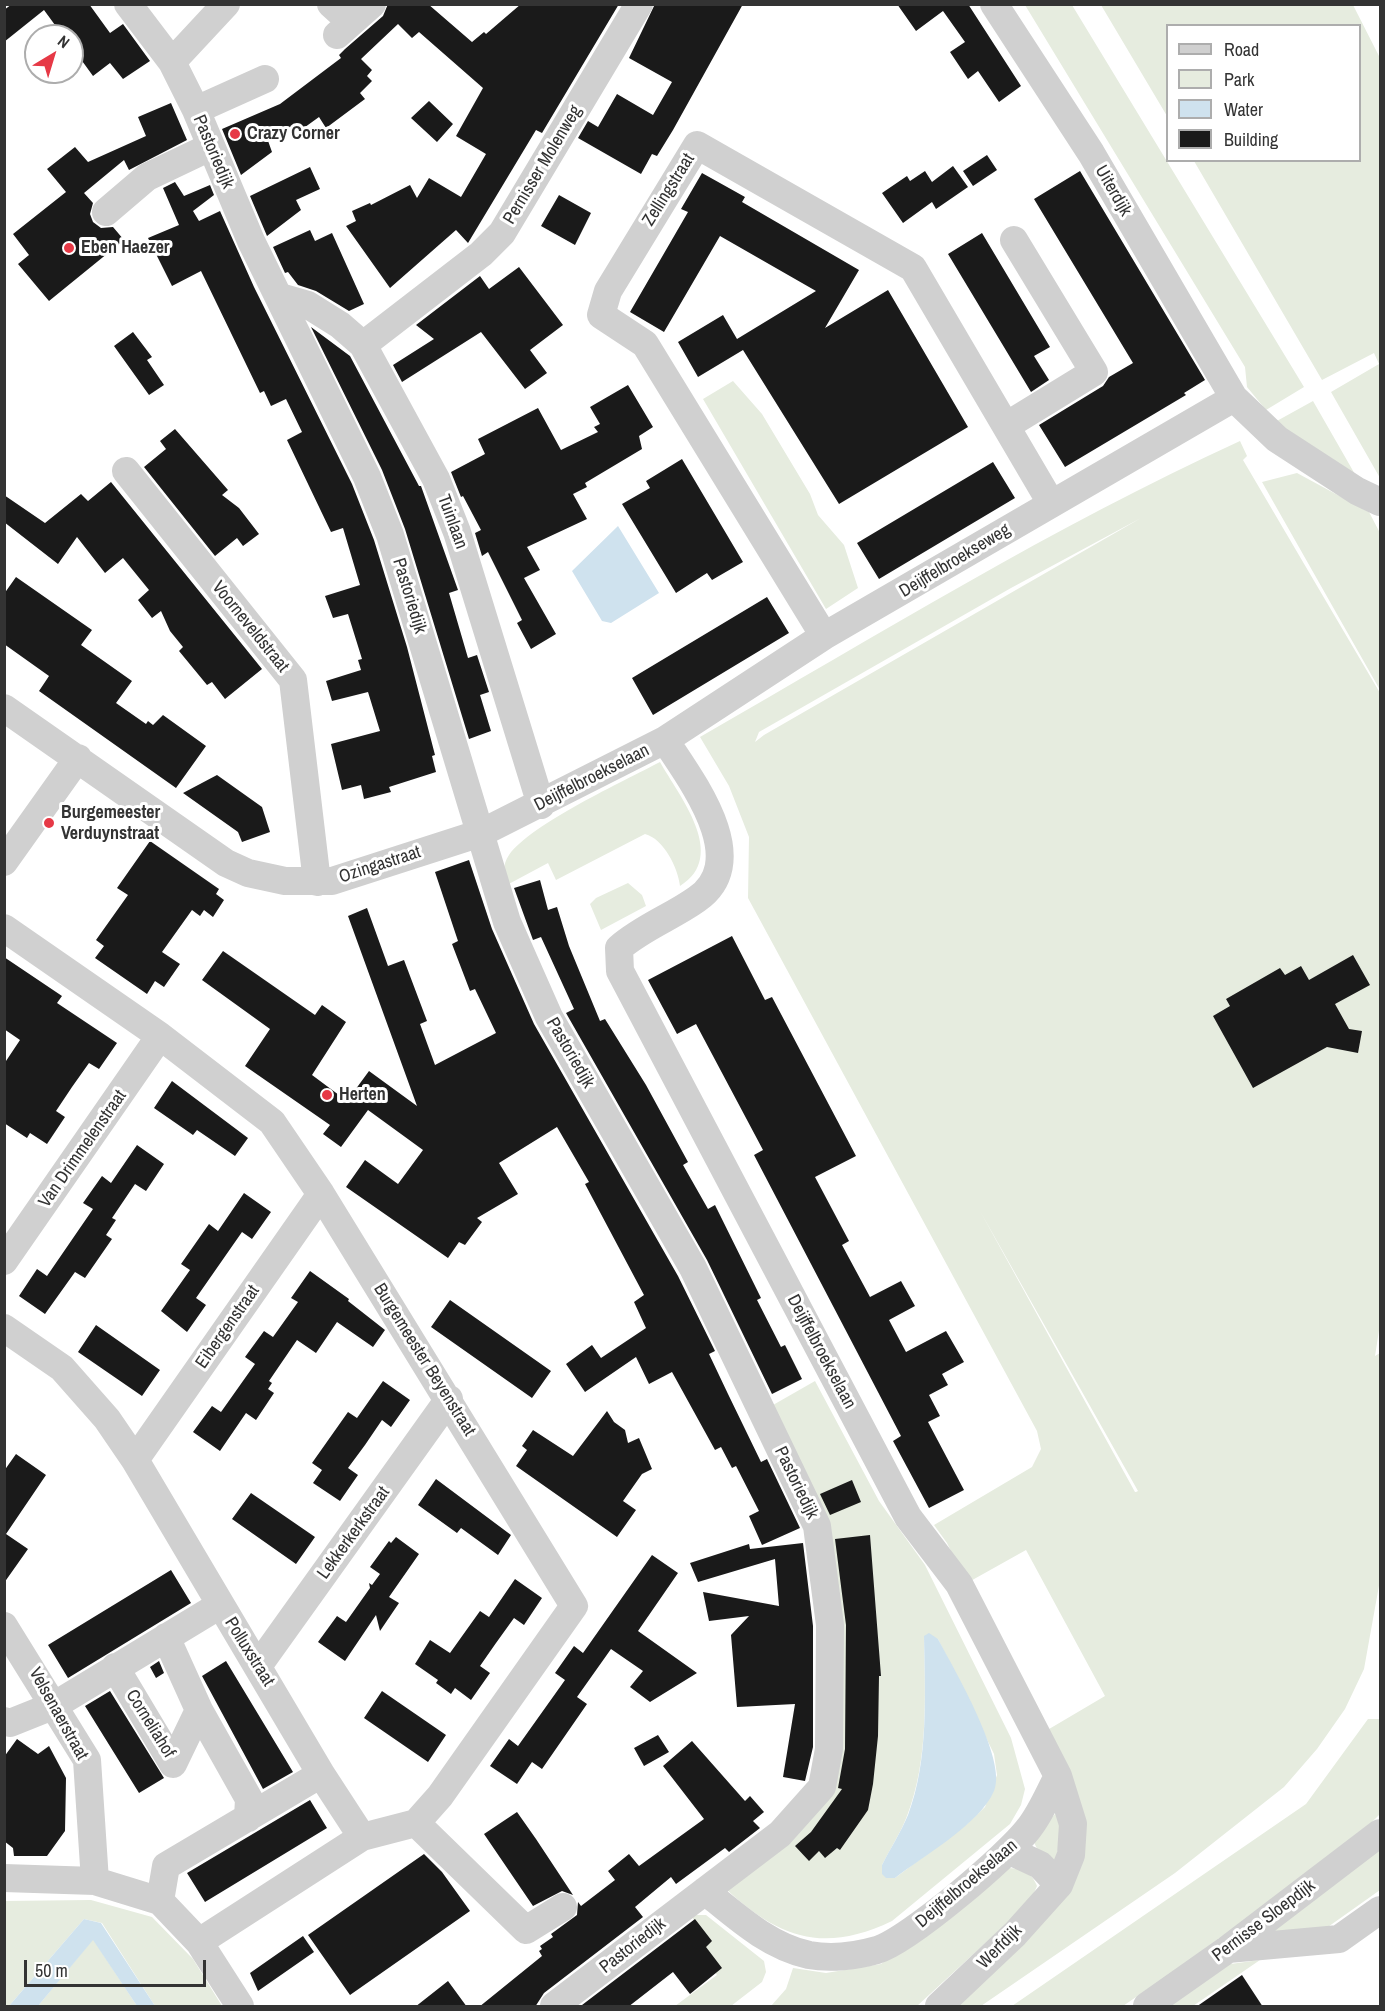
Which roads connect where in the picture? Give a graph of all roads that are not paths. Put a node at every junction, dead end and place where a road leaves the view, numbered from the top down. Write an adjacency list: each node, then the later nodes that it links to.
1 (128, 4): 5 (street, Pastoriedijk)
2 (226, 4): 5 (street)
3 (639, 4): 12 (street, Pernisser Molenweg)
4 (994, 4): 13 (street, Uiterdijk)
5 (172, 62): 7 (street, Pastoriedijk)
6 (265, 79): 7 (street)
7 (196, 110): 8 (street, Pastoriedijk)
8 (210, 147): 9 (street); 11 (street, Pastoriedijk)
9 (106, 212)
10 (1014, 240): 14 (street)
11 (280, 297): 12 (street, Tuinlaan); 23 (street, Pastoriedijk)
12 (363, 345): 22 (street, Tuinlaan)
13 (1230, 390): 16 (street); 17 (street, Deijffelbroekseweg)
14 (1006, 426): 17 (street, Zellingstraat); 18 (street, Zellingstraat)
15 (126, 471): 25 (street, Voorneveldstraat)
16 (1380, 502)
17 (1051, 504): 18 (street, Deijffelbroekseweg)
18 (824, 636): 20 (street, Deijffelbroekseweg)
19 (4, 708): 21 (street, Ozingastraat)
20 (665, 740): 22 (street, Deijffelbroekselaan); 42 (street, Deijffelbroekselaan)
21 (78, 758): 24 (street); 25 (street, Ozingastraat)
22 (542, 804): 23 (street, Deijffelbroekselaan)
23 (481, 833): 25 (street, Ozingastraat); 51 (street, Pastoriedijk)
24 (4, 862)
25 (317, 882)
26 (4, 928): 27 (street, Burgemeester Beyenstraat)
27 (160, 1036): 28 (street, Burgemeester Beyenstraat); 29 (street, Van Drimmelenstraat)
28 (321, 1194): 31 (street, Burgemeester Beyenstraat); 32 (street, Eibergenstraat)
29 (7, 1251)
30 (4, 1328): 32 (street, Polluxstraat)
31 (449, 1399): 36 (street, Lekkerkerkstraat); 44 (street, Burgemeester Beyenstraat)
32 (135, 1460): 33 (street, Polluxstraat)
33 (220, 1605): 35 (street); 36 (street, Polluxstraat)
34 (4, 1626): 38 (street, Velsenaerstraat)
35 (166, 1637): 37 (street); 39 (street)
36 (258, 1666): 41 (street, Polluxstraat)
37 (115, 1667): 38 (street); 39 (street, Corneliahof)
38 (55, 1705): 40 (street); 49 (street, Velsenaerstraat)
39 (199, 1710): 43 (street)
40 (4, 1721)
41 (321, 1774): 43 (street); 46 (street, Polluxstraat)
42 (1058, 1776): 47 (street, Deijffelbroekselaan); 50 (street, Werfdijk)
43 (248, 1818): 52 (street)
44 (416, 1823): 46 (street); 53 (street)
45 (1380, 1833): 56 (street, Pernisse Sloepdijk)
46 (362, 1837): 55 (street)
47 (1010, 1851): 50 (street); 51 (street, Deijffelbroekselaan)
48 (4, 1878): 49 (street)
49 (95, 1881): 52 (street)
50 (1059, 1885): 59 (street, Werfdijk)
51 (705, 1891): 58 (street, Pastoriedijk)
52 (160, 1901): 55 (street)
53 (563, 1907)
54 (1380, 1910): 56 (street)
55 (199, 1942): 57 (street)
56 (1228, 1949): 60 (street, Pernisse Sloepdijk)
57 (240, 2007)
58 (554, 2007)
59 (939, 2007)
60 (1147, 2007)

